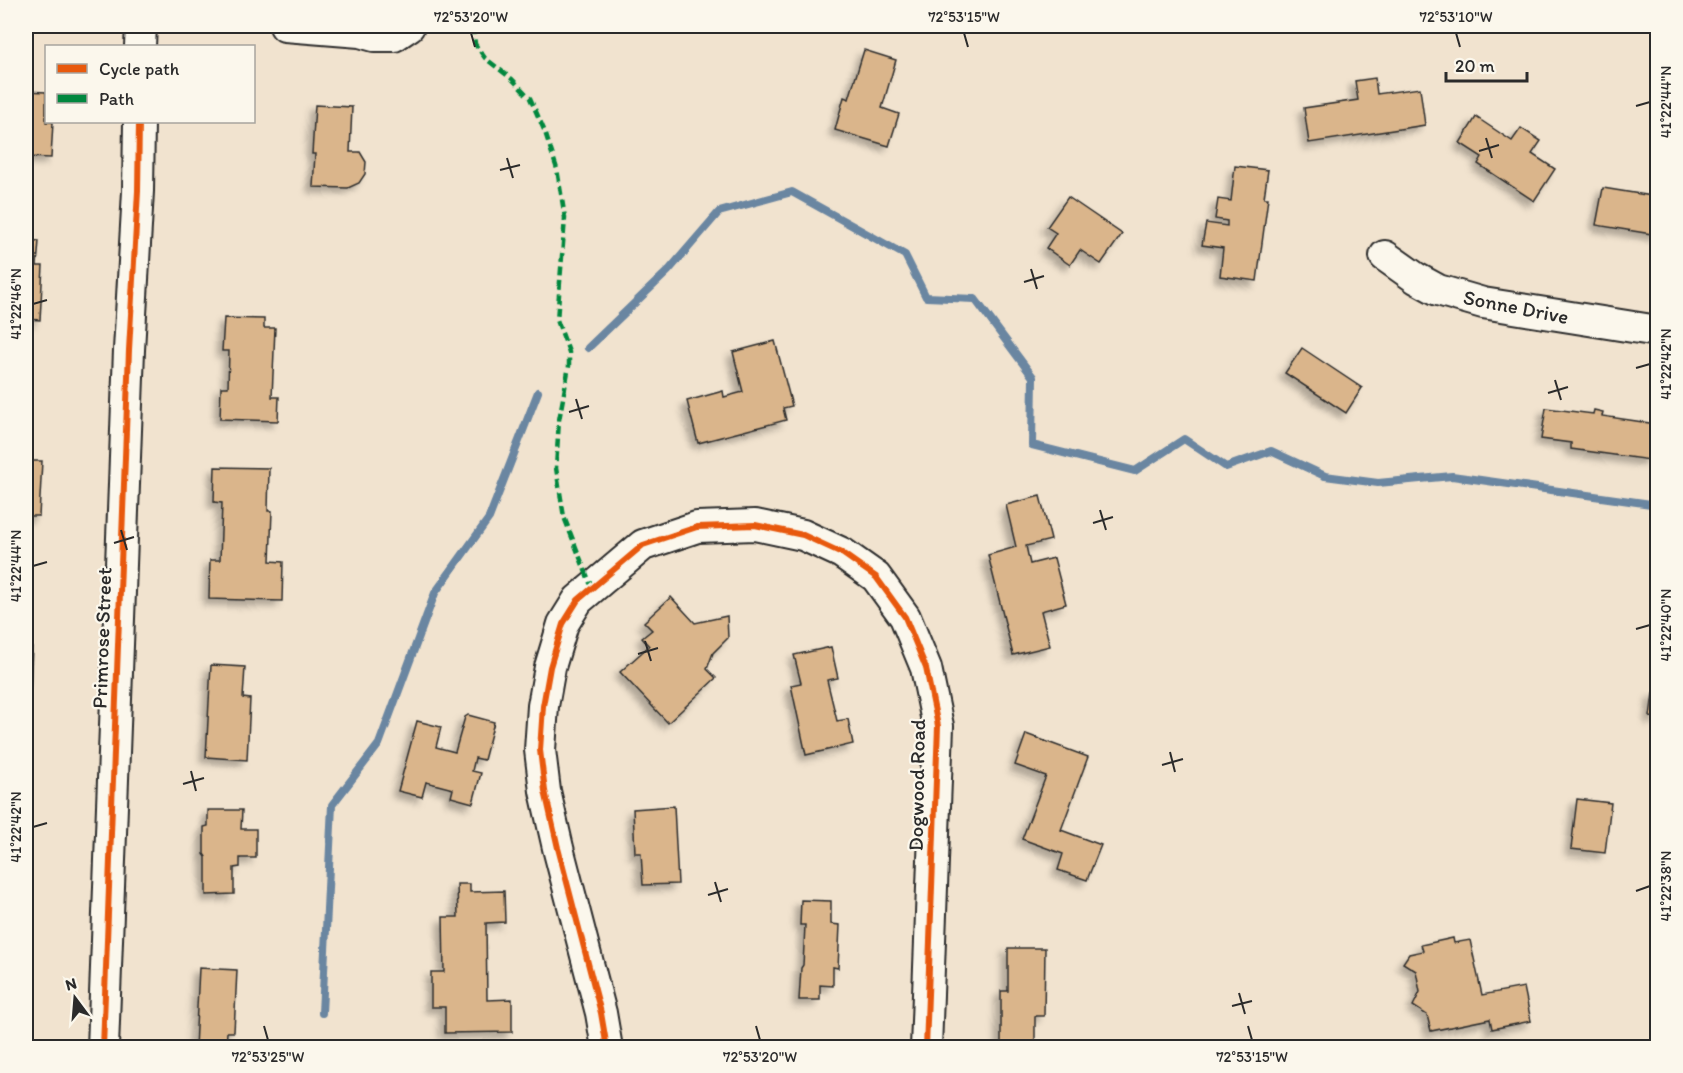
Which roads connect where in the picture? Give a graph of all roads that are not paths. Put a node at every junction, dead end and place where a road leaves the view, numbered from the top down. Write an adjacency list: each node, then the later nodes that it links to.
1 (141, 26): 5 (street)
2 (285, 26): 4 (street)
3 (409, 26): 4 (street)
4 (361, 29)
5 (140, 45)
6 (139, 123): 9 (street, Primrose Street)
7 (1385, 256): 8 (street, Sonne Drive)
8 (1658, 331)
9 (103, 1047)
10 (608, 1047): 11 (street, Dogwood Road)
11 (926, 1047)

